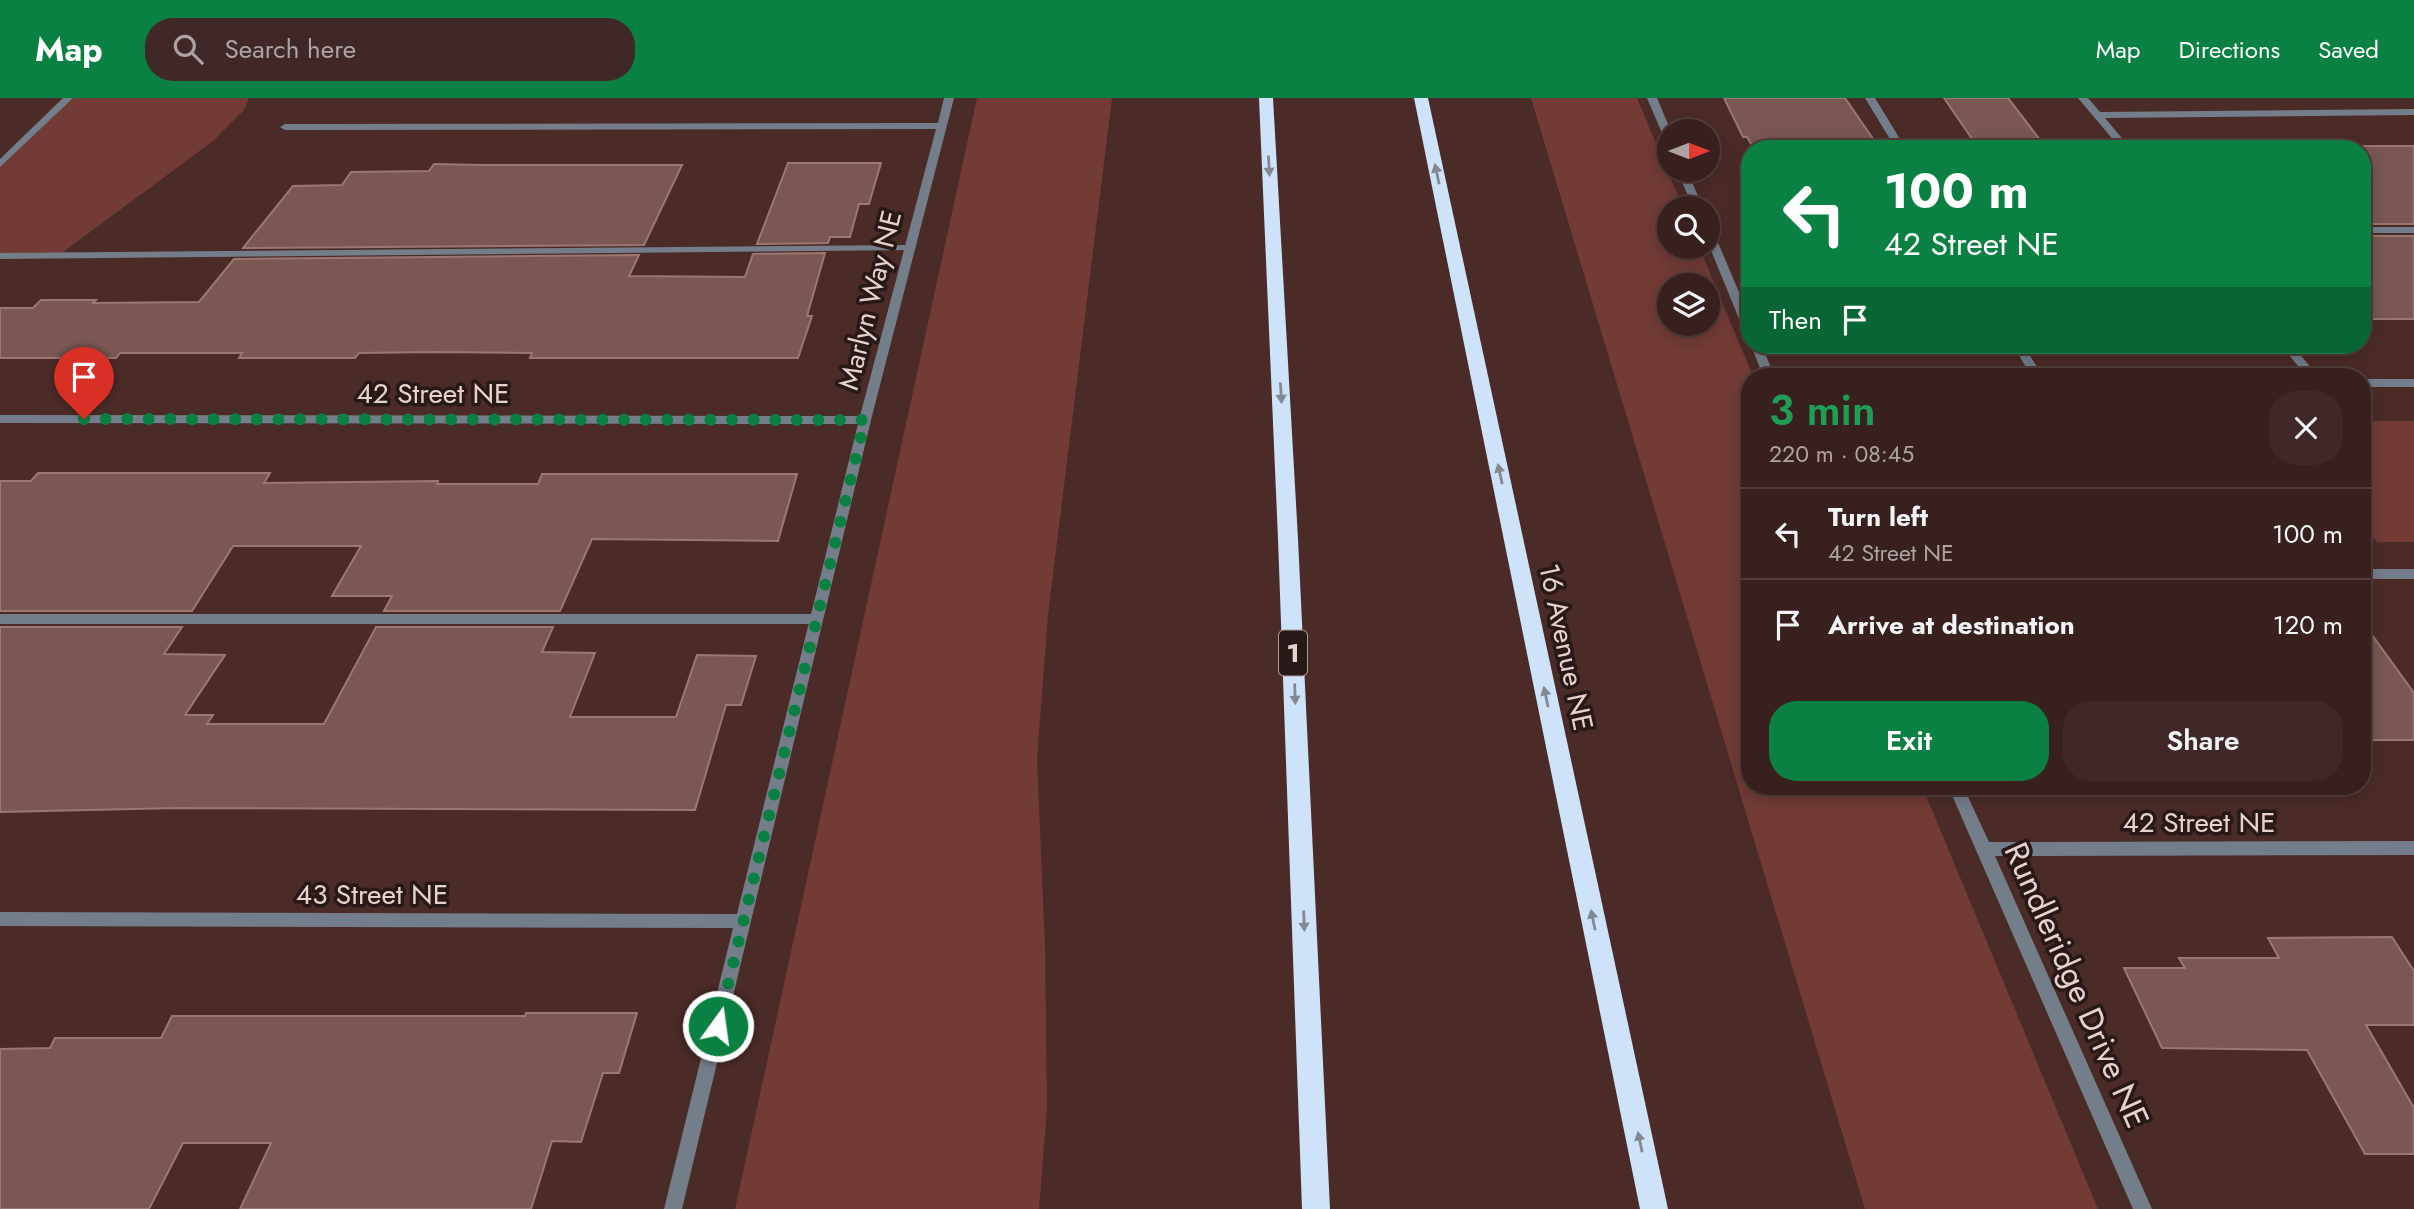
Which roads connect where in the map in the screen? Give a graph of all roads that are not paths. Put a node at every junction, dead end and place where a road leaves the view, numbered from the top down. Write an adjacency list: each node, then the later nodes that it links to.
1 (68, 98): 15 (street)
2 (949, 98): 11 (street, Marlyn Way NE)
3 (1266, 98): 38 (highway, 1, one-way to 38)
4 (1421, 98): 39 (highway, 16 Avenue NE, one-way to 4)
5 (1652, 98): 10 (street)
6 (1870, 98): 13 (street)
7 (2083, 98): 9 (street)
8 (2414, 112): 9 (street)
9 (2098, 115): 14 (street)
10 (1661, 119)
11 (942, 126): 12 (street); 18 (street, Marlyn Way NE)
12 (285, 127)
13 (1896, 140)
14 (2119, 140)
15 (0, 164)
16 (2371, 230): 17 (street)
17 (2414, 230)
18 (908, 248): 19 (street); 27 (street, Marlyn Way NE)
19 (0, 256)
20 (1720, 259): 21 (street)
21 (1741, 310)
22 (2294, 354): 23 (street)
23 (2306, 368)
24 (2371, 383): 25 (street)
25 (2414, 383)
26 (0, 419): 27 (street, 42 Street NE)
27 (865, 420): 31 (street, Marlyn Way NE)
28 (2371, 574): 29 (street)
29 (2414, 574)
30 (0, 619): 31 (street)
31 (816, 619): 36 (street, Marlyn Way NE)
32 (1960, 795): 34 (street, Rundleridge Drive NE)
33 (2414, 848): 34 (street, 42 Street NE)
34 (1984, 849): 40 (street, Rundleridge Drive NE)
35 (0, 919): 36 (street, 43 Street NE)
36 (744, 921): 37 (street, Marlyn Way NE)
37 (673, 1209)
38 (1316, 1209)
39 (1654, 1209)
40 (2143, 1209)

